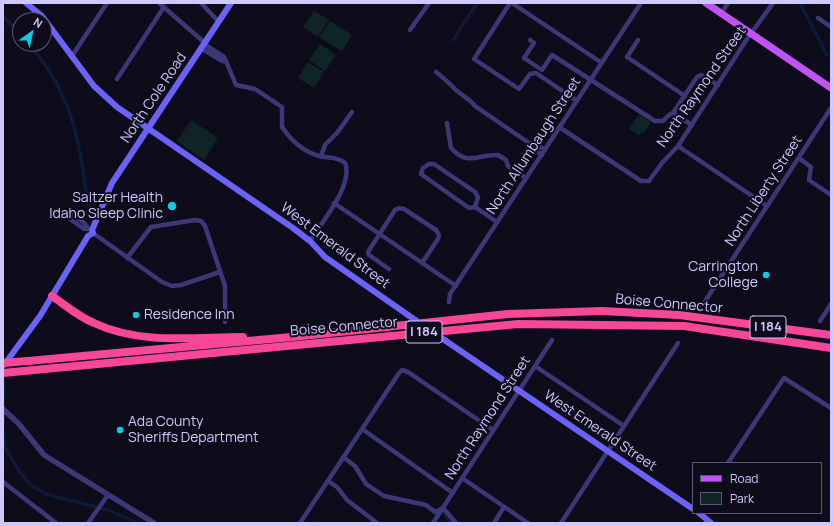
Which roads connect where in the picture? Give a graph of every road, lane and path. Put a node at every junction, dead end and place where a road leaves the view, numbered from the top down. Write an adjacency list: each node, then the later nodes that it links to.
1 (26, 3): 22 (main road, West Emerald Street)
2 (106, 3): 22 (street)
3 (159, 3): 12 (street)
4 (201, 3): 15 (street)
5 (231, 3): 15 (main road, North Cole Road)
6 (429, 3): 17 (street)
7 (511, 3): 23 (street); 30 (street)
8 (641, 3): 23 (street, North Allumbaugh Street)
9 (706, 3): 13 (main road)
10 (728, 3): 13 (street)
11 (774, 3): 18 (street, North Raymond Street)
12 (164, 7): 21 (street); 25 (street)
13 (721, 14): 18 (main road)
14 (818, 18): 16 (street)
15 (219, 22): 21 (main road, North Cole Road)
16 (831, 27)
17 (410, 30)
18 (752, 34): 27 (street, North Raymond Street); 28 (main road)
19 (530, 40): 26 (street)
20 (638, 40): 29 (street)
21 (203, 45): 37 (main road, North Cole Road); 42 (street)
22 (72, 56): 37 (main road, West Emerald Street)
23 (602, 63): 26 (street, North Allumbaugh Street)
24 (436, 72): 38 (street)
25 (117, 79)
26 (591, 80): 30 (street, North Allumbaugh Street); 33 (street)
27 (718, 85): 29 (street); 35 (street, North Raymond Street)
28 (831, 88)
29 (685, 96): 33 (street)
30 (577, 101): 36 (street, North Allumbaugh Street)
31 (831, 108): 43 (street, North Liberty Street)
32 (352, 112): 42 (street)
33 (673, 113): 35 (street)
34 (447, 123): 44 (street)
35 (692, 125): 39 (street, North Raymond Street)
36 (559, 127): 39 (street, North Raymond Street); 40 (street, North Allumbaugh Street)
37 (147, 128): 50 (main road, North Cole Road); 52 (main road, West Emerald Street)
38 (529, 143): 40 (street); 41 (street)
39 (678, 146): 47 (street)
40 (545, 150): 41 (street, North Allumbaugh Street)
41 (542, 155): 44 (street, North Allumbaugh Street)
42 (321, 156): 46 (street)
43 (799, 158): 45 (street); 47 (street, North Liberty Street)
44 (526, 178): 49 (street, North Allumbaugh Street)
45 (831, 195)
46 (334, 203): 51 (street); 52 (street)
47 (767, 206): 61 (street, North Liberty Street)
48 (475, 207): 48 (street); 49 (street)
49 (497, 222): 57 (street, North Allumbaugh Street)
50 (91, 231): 50 (street); 53 (street); 58 (main road, North Cole Road)
51 (380, 234): 54 (street); 54 (street); 55 (street)
52 (310, 241): 72 (main road, West Emerald Street, bridge)
53 (127, 258): 56 (street); 56 (street)
54 (422, 263): 57 (street)
55 (389, 269)
56 (220, 272): 63 (street)
57 (456, 286): 59 (street, North Allumbaugh Street)
58 (52, 296): 65 (highway); 69 (main road, North Cole Road)
59 (449, 302)
60 (831, 304): 62 (street)
61 (702, 306)
62 (820, 321)
63 (225, 322)
64 (831, 335): 65 (highway, Boise Connector / I 184)
65 (292, 337): 69 (highway, Boise Connector / I 184, bridge)
66 (552, 340): 70 (street, North Raymond Street)
67 (678, 343): 75 (street)
68 (831, 348): 71 (highway, Boise Connector / I 184)
69 (3, 364)
70 (535, 366): 72 (street, North Raymond Street); 75 (street)
71 (3, 373)
72 (519, 390): 77 (street, North Raymond Street); 78 (main road, West Emerald Street)
73 (831, 408): 80 (street)
74 (3, 409): 85 (street)
75 (624, 426): 78 (street)
76 (362, 429): 77 (street); 79 (street); 84 (street)
77 (493, 430): 81 (street, North Raymond Street)
78 (608, 451): 88 (main road, West Emerald Street); 99 (street)
79 (343, 457): 82 (street); 87 (street)
80 (729, 462)
81 (462, 478): 84 (street, North Raymond Street); 86 (street)
82 (328, 481): 93 (street); 94 (street)
83 (3, 482): 90 (street)
84 (452, 492): 87 (street, North Raymond Street)
85 (108, 495): 91 (street); 92 (street)
86 (504, 507): 97 (street); 98 (street)
87 (443, 508): 95 (street, North Raymond Street); 96 (street)
88 (692, 508)
89 (700, 514): 100 (main road)
90 (56, 523)
91 (88, 523)
92 (154, 523)
93 (300, 523)
94 (377, 523)
95 (433, 523)
96 (456, 523)
97 (494, 523)
98 (528, 523)
99 (561, 523)
100 (711, 523)

